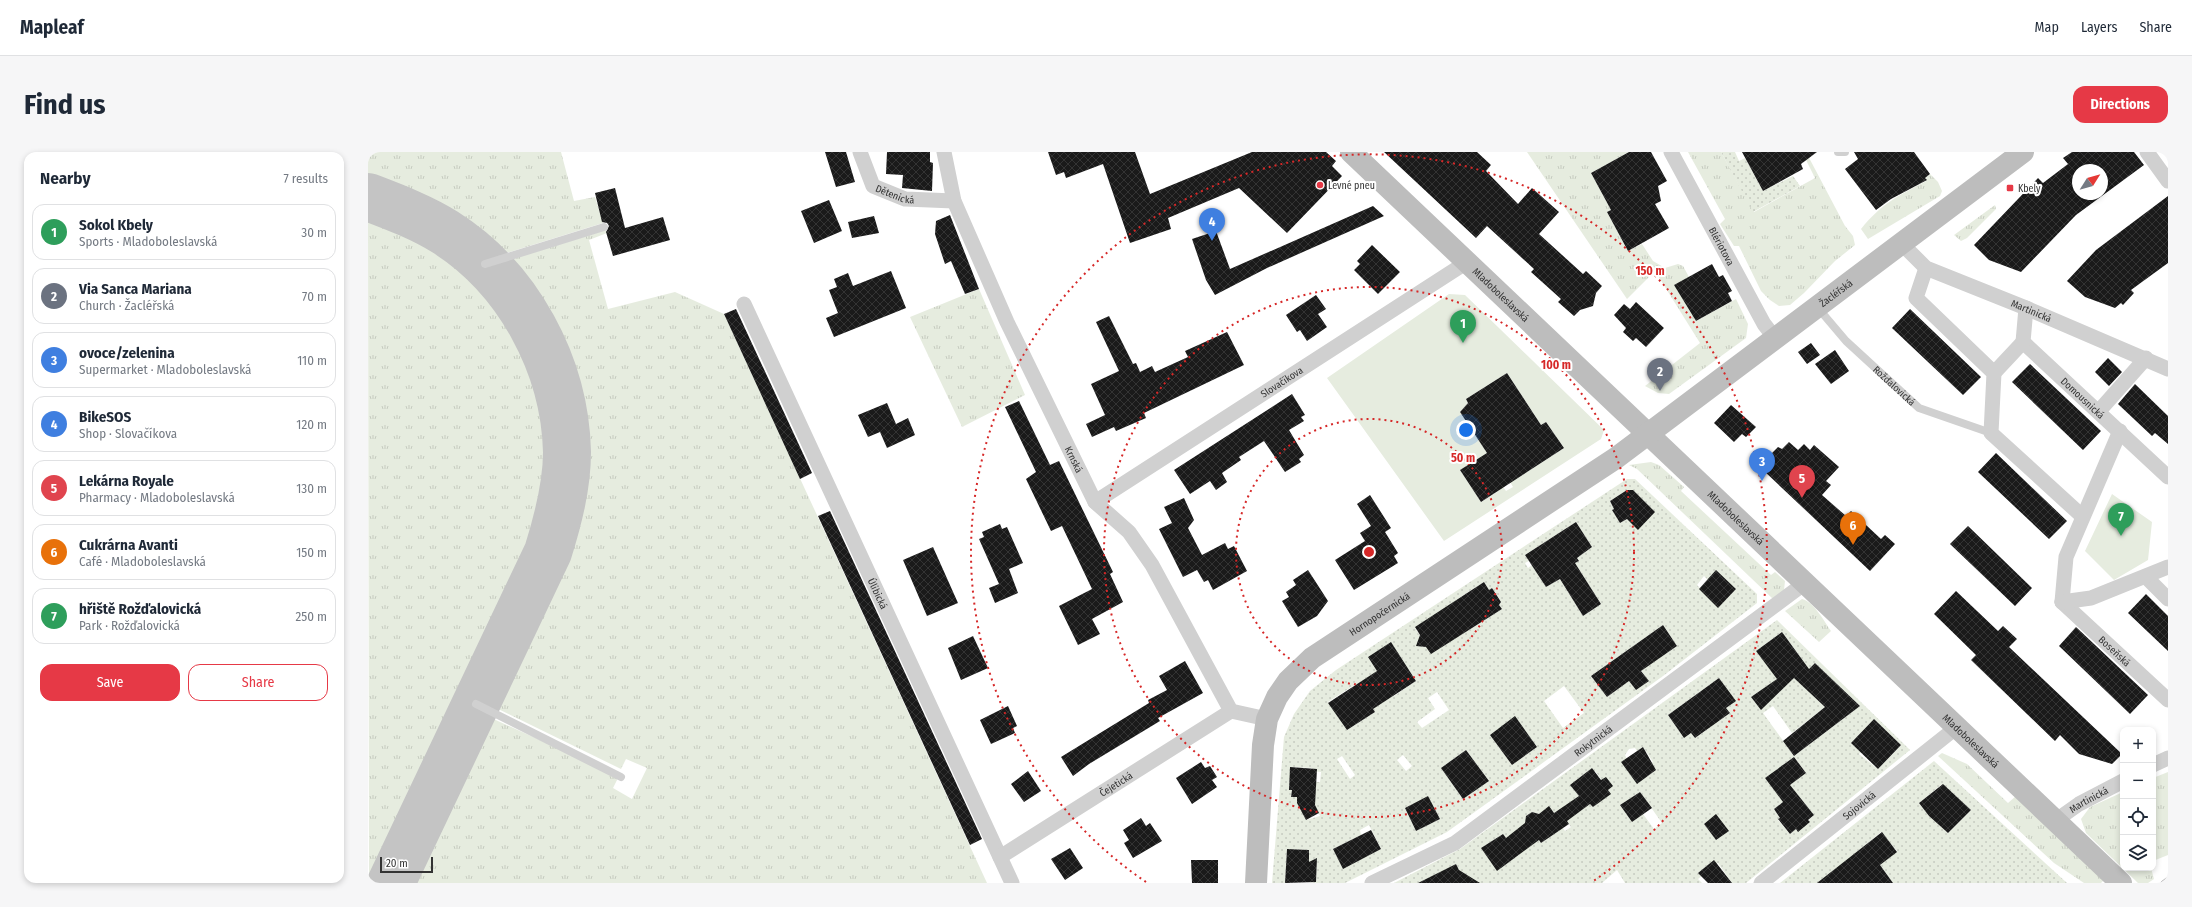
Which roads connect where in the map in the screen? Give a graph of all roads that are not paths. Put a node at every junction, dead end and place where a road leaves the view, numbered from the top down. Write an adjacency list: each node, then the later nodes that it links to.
1 (860, 152): 10 (street, Dětenická)
2 (944, 152): 10 (street, Krnská)
3 (1351, 152): 13 (street, Mladoboleslavská)
4 (1671, 152): 19 (street, Blériotova)
5 (1838, 152): 6 (lane)
6 (1845, 152)
7 (2023, 152): 12 (street, Žacléřská)
8 (2147, 152): 9 (street)
9 (2168, 180)
10 (954, 201): 29 (street, Krnská)
11 (604, 227): 14 (lane)
12 (1901, 243): 15 (street, Martinická); 17 (street, Žacléřská)
13 (1467, 262): 27 (street, Mladoboleslavská); 29 (street, Slovačíkova)
14 (485, 264)
15 (1926, 268): 18 (street, Martinická); 23 (street)
16 (744, 304): 46 (street, Úlibická)
17 (1817, 307): 19 (street, Žacléřská); 26 (lane, Rožďalovická)
18 (2026, 308): 20 (street); 21 (street, Martinická)
19 (1775, 338): 27 (street, Žacléřská)
20 (2023, 342): 23 (street); 24 (street, Domousnická)
21 (2146, 358): 22 (street, Martinická); 24 (street)
22 (2168, 369)
23 (1994, 373): 26 (street)
24 (2099, 411): 25 (street, Domousnická)
25 (2120, 431): 28 (street, Domousnická); 30 (street)
26 (1991, 433): 30 (street, Rožďalovická)
27 (1648, 434): 33 (street, Mladoboleslavská); 39 (street, Hornopočernická)
28 (2168, 477)
29 (1096, 502): 38 (street, Krnská)
30 (2082, 516): 35 (street)
31 (2168, 567): 32 (street)
32 (2146, 577): 34 (street); 35 (street)
33 (1805, 583): 40 (street, Mladoboleslavská); 49 (street, Rokytnická)
34 (2168, 599)
35 (2062, 602): 36 (street, Boseňská)
36 (2168, 700)
37 (476, 704): 43 (lane)
38 (1231, 711): 39 (street); 46 (street, Čejetická)
39 (1267, 719): 48 (street, Hornopočernická)
40 (1957, 727): 45 (street, Mladoboleslavská); 50 (street, Sojovická)
41 (2168, 758): 42 (street)
42 (2156, 764)
43 (621, 777)
44 (2120, 783): 45 (street, Martinická)
45 (2056, 821): 51 (street, Mladoboleslavská)
46 (1000, 857): 47 (street, Úlibická)
47 (1012, 883)
48 (1256, 883)
49 (1372, 883)
50 (1761, 883)
51 (2121, 883)

